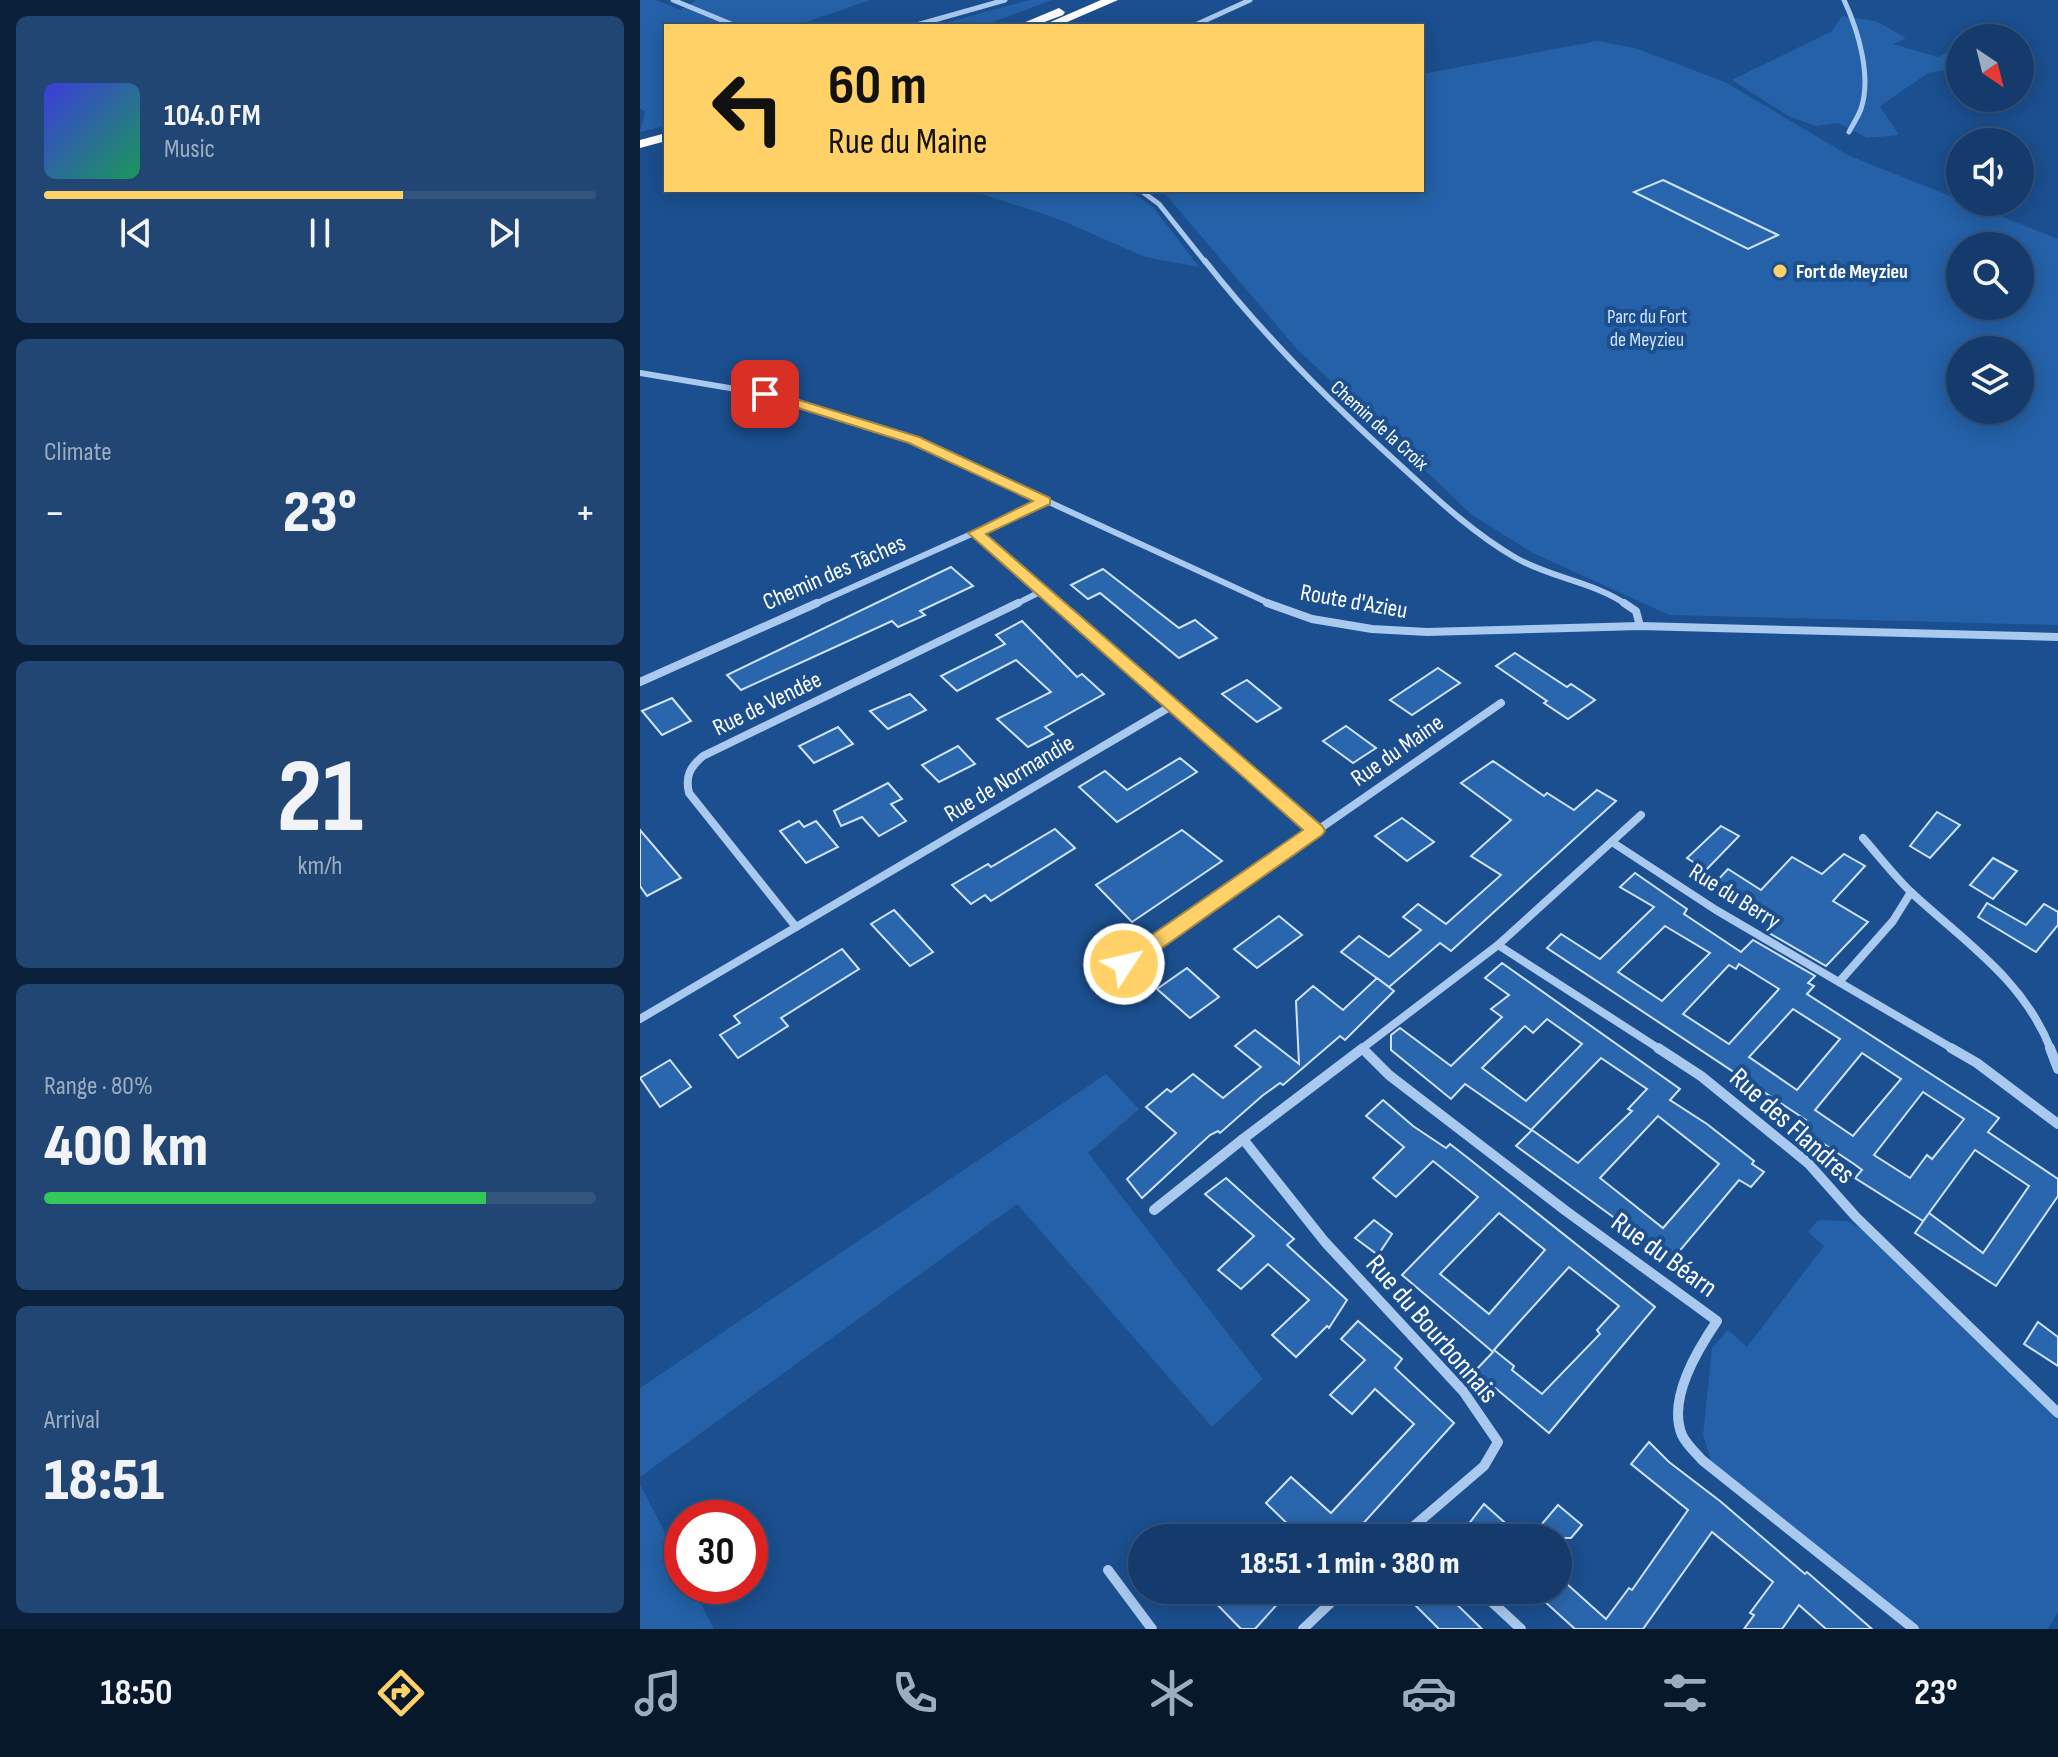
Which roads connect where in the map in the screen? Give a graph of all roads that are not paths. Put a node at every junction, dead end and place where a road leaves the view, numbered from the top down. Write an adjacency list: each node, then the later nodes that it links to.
1 (673, 0): 7 (street)
2 (1005, 0): 8 (street)
3 (1087, 0): 9 (highway)
4 (1112, 0): 10 (highway)
5 (1250, 0): 11 (street)
6 (1844, 0): 12 (street)
7 (731, 24)
8 (920, 24)
9 (1027, 24)
10 (1052, 24)
11 (1197, 24)
12 (1849, 132)
13 (664, 138): 14 (highway)
14 (640, 144)
15 (664, 147): 16 (highway)
16 (640, 153)
17 (1143, 192): 22 (street, Chemin de la Croix)
18 (640, 373): 19 (street, Route d'Azieu)
19 (1045, 501): 20 (street, Chemin des Tâches); 22 (street, Route d'Azieu)
20 (975, 533): 21 (street); 24 (street, Chemin des Tâches)
21 (1042, 591): 26 (street); 32 (street, Rue de Vendée)
22 (1640, 626): 23 (street, Route d'Azieu)
23 (2058, 637)
24 (640, 682)
25 (1501, 703): 28 (street, Rue du Maine)
26 (1173, 705): 28 (street); 32 (street, Rue de Normandie)
27 (1641, 815): 30 (street)
28 (1316, 831): 34 (street, Rue du Maine)
29 (1863, 838): 31 (street)
30 (1612, 842): 33 (street); 35 (street, Rue du Berry)
31 (1911, 892): 35 (street); 38 (street)
32 (796, 927): 36 (street, Rue de Normandie)
33 (1498, 945): 37 (street); 42 (street, Rue des Flandres)
34 (1100, 981)
35 (1839, 982): 39 (street, Rue du Berry)
36 (640, 1019)
37 (1364, 1050): 40 (street); 50 (street, Rue du Béarn)
38 (2058, 1069)
39 (2058, 1124)
40 (1243, 1139): 41 (street); 43 (street, Rue du Bourbonnais)
41 (1154, 1210)
42 (2058, 1413)
43 (1416, 1524)
44 (1108, 1570): 47 (street)
45 (1329, 1604): 48 (street)
46 (1494, 1604): 49 (street)
47 (1152, 1629)
48 (1303, 1629)
49 (1521, 1629)
50 (1914, 1629)

